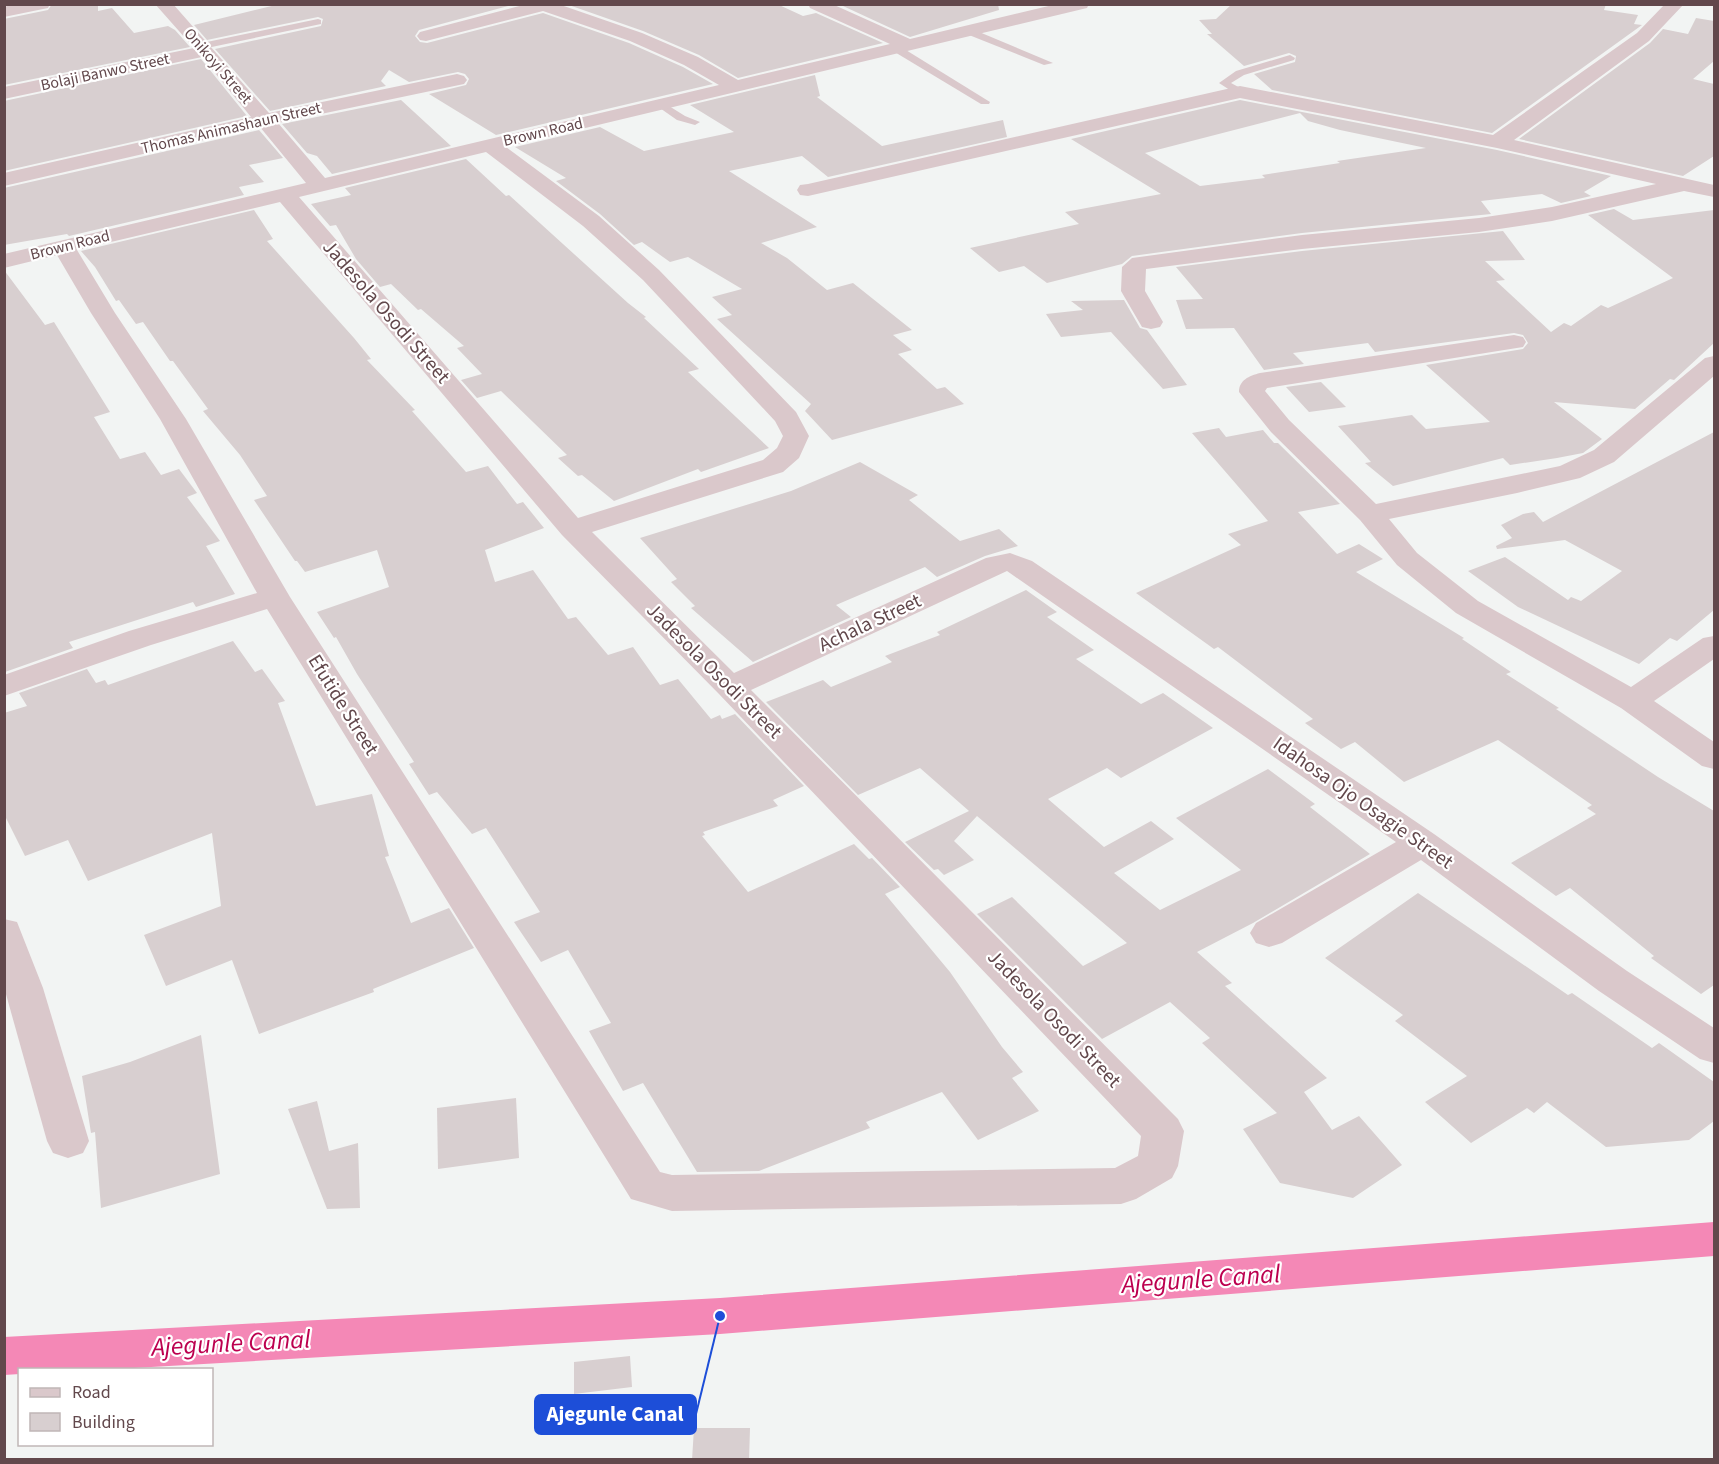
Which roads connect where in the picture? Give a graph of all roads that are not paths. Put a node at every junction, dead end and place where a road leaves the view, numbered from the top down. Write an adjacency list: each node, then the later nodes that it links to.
1 (42, 4): 8 (street)
2 (162, 4): 14 (street, Onikoyi Street)
3 (816, 4): 13 (street)
4 (1020, 4): 9 (street)
5 (1081, 4): 9 (street, Brown Road)
6 (1676, 4): 25 (street)
7 (540, 5): 12 (street); 18 (street)
8 (4, 12)
9 (1042, 14): 11 (street, Brown Road)
10 (318, 22): 14 (lane)
11 (968, 31): 13 (street, Brown Road); 16 (lane)
12 (426, 36)
13 (903, 47): 18 (street, Brown Road); 21 (lane)
14 (204, 48): 20 (street, Bolaji Banwo Street); 23 (street, Onikoyi Street)
15 (1290, 58): 19 (lane)
16 (1048, 63)
17 (457, 80): 23 (street, Thomas Animashaun Street)
18 (735, 86): 22 (street, Brown Road)
19 (1240, 92): 25 (street); 31 (street)
20 (4, 93)
21 (985, 102)
22 (661, 104): 24 (lane); 26 (street, Brown Road)
23 (264, 120): 28 (street, Thomas Animashaun Street); 29 (street, Onikoyi Street)
24 (695, 122)
25 (1497, 142): 30 (street)
26 (490, 145): 29 (street, Brown Road); 40 (street)
27 (1714, 170): 30 (street)
28 (4, 180)
29 (319, 185): 33 (street, Brown Road)
30 (1682, 185): 32 (street); 36 (street)
31 (808, 190)
32 (1714, 191)
33 (284, 193): 34 (street, Brown Road); 40 (street, Jadesola Osodi Street)
34 (63, 246): 35 (street, Brown Road); 42 (street, Efutide Street)
35 (4, 261)
36 (1151, 322)
37 (1514, 342): 39 (street)
38 (1714, 363): 39 (street)
39 (1370, 514): 46 (street)
40 (572, 529): 45 (street, Jadesola Osodi Street)
41 (1010, 562): 45 (street, Achala Street); 48 (street, Idahosa Ojo Osagie Street)
42 (275, 597): 44 (street); 52 (street, Efutide Street)
43 (1714, 645): 46 (street)
44 (4, 686)
45 (730, 687): 52 (street, Jadesola Osodi Street)
46 (1632, 701): 47 (street)
47 (1714, 758)
48 (1422, 843): 50 (street); 51 (street, Idahosa Ojo Osagie Street)
49 (4, 932): 53 (street)
50 (1269, 933)
51 (1714, 1048)
52 (1163, 1131)
53 (68, 1141)

